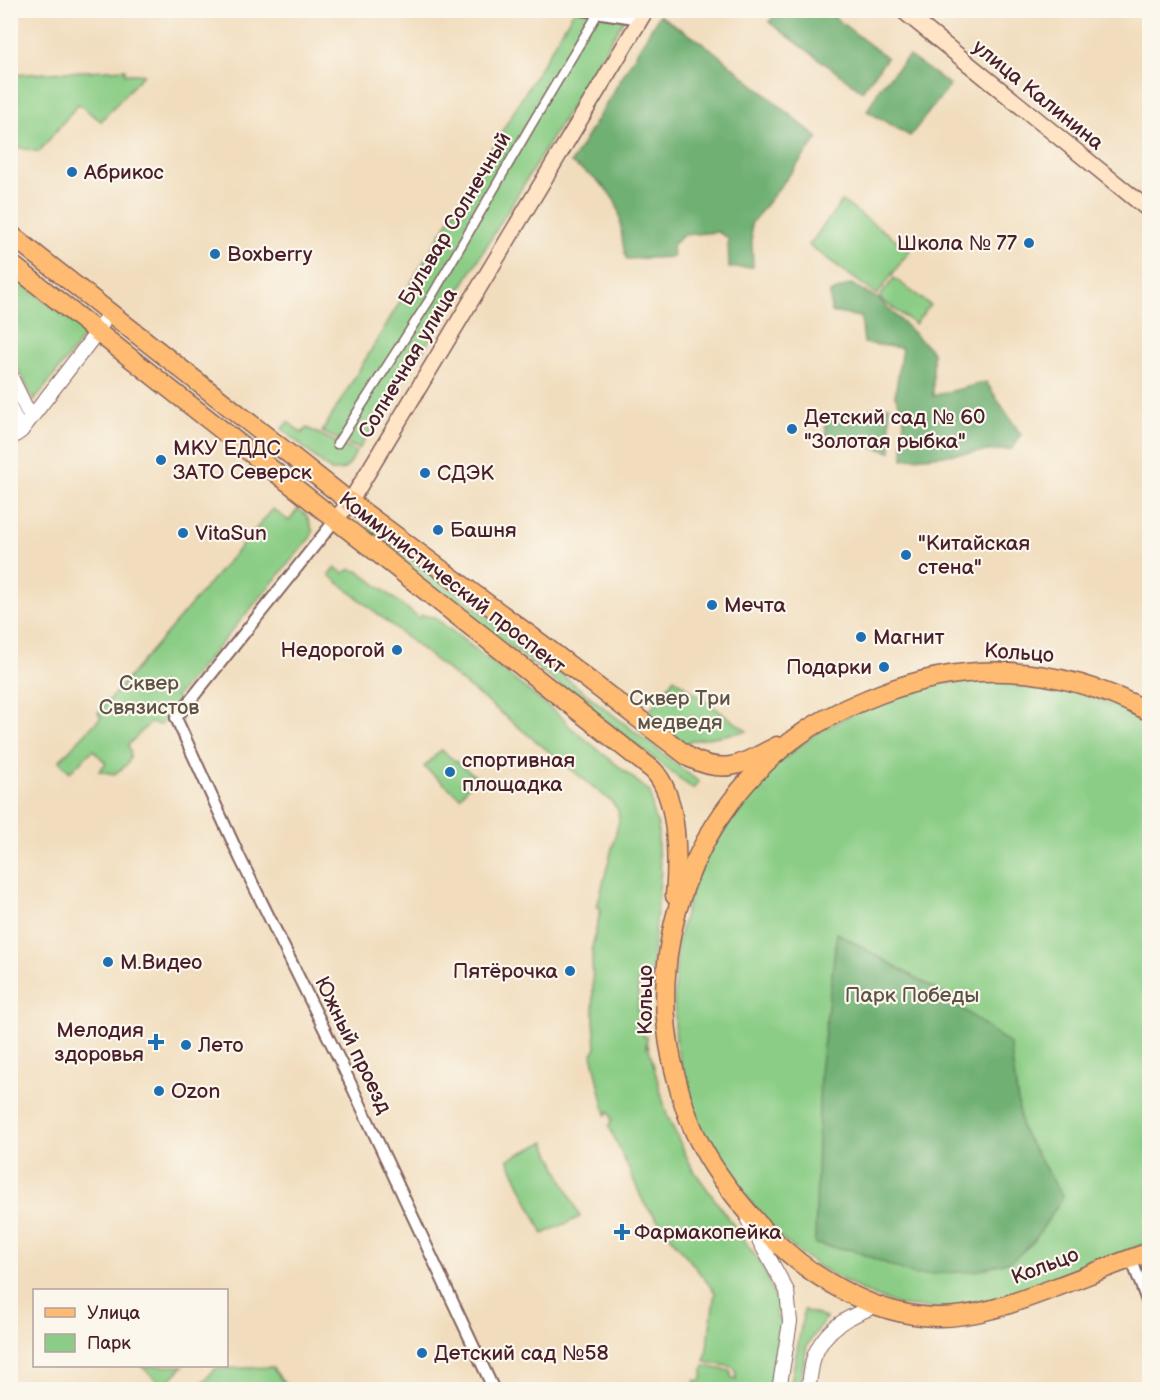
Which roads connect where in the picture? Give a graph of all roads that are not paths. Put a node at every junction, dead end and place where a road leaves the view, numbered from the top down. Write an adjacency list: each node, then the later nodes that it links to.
1 (582, 10): 3 (street)
2 (902, 10): 5 (main road, улица Калинина)
3 (600, 12): 4 (street); 14 (street, Бульвар Солнечный)
4 (644, 15): 15 (main road, Солнечная улица)
5 (1149, 211)
6 (10, 234): 8 (main road, Коммунистический проспект)
7 (10, 263): 9 (main road, Коммунистический проспект)
8 (109, 312): 9 (street); 15 (main road, Коммунистический проспект)
9 (98, 331): 12 (street); 16 (main road, Коммунистический проспект)
10 (10, 375): 12 (street)
11 (10, 408): 13 (street)
12 (32, 418): 13 (street)
13 (16, 435)
14 (336, 444)
15 (350, 502): 16 (main road, Солнечная улица); 19 (main road, Коммунистический проспект)
16 (336, 519): 18 (street, Солнечная улица); 20 (main road, Коммунистический проспект)
17 (1149, 712): 19 (main road, Кольцо)
18 (176, 717): 26 (street, Южный проезд)
19 (800, 735): 20 (main road, Кольцо)
20 (672, 927): 21 (main road, Кольцо)
21 (738, 1203): 24 (main road, Кольцо); 27 (street)
22 (1149, 1252): 23 (main road, Кольцо)
23 (1131, 1258): 24 (main road, Кольцо); 25 (street)
24 (878, 1305): 28 (street)
25 (1149, 1309)
26 (494, 1389)
27 (779, 1389)
28 (808, 1389)

